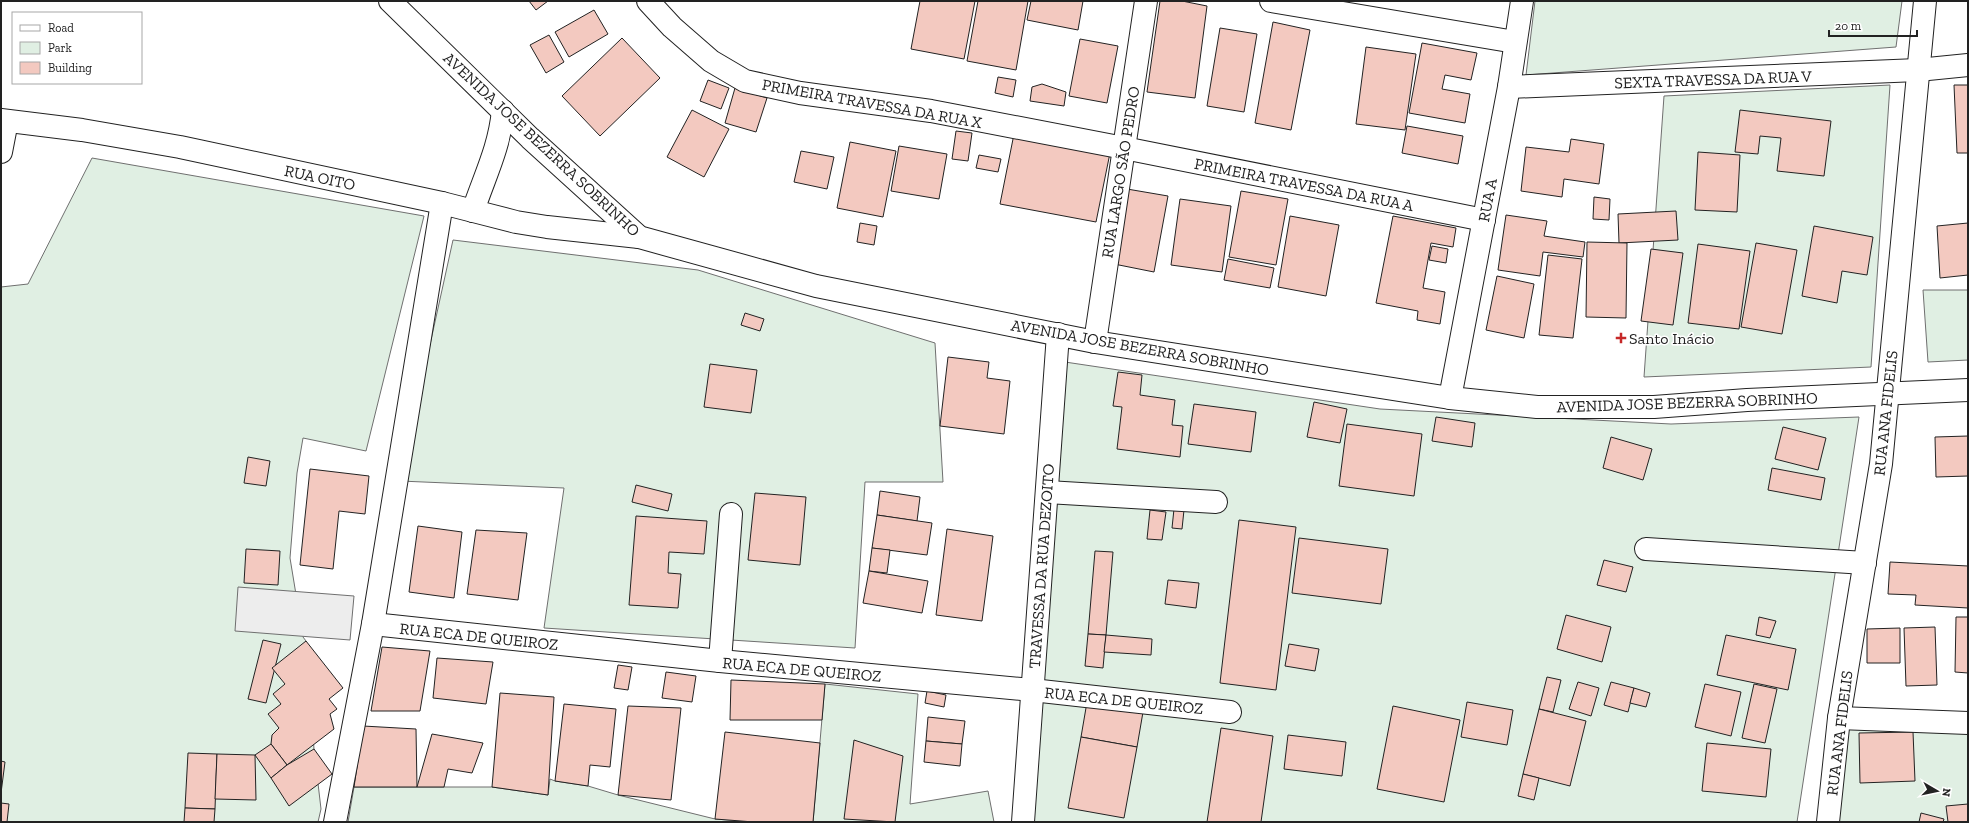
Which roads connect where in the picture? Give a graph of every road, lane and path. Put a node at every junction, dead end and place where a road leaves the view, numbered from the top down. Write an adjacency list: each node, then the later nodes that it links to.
1 (390, 1): 11 (street, AVENIDA JOSE BEZERRA SOBRINHO)
2 (648, 1): 13 (street, PRIMEIRA TRAVESSA DA RUA X)
3 (1146, 1): 13 (street, RUA LARGO SÃO PEDRO)
4 (1271, 1): 7 (street)
5 (1522, 1): 7 (street, RUA A)
6 (1926, 1): 9 (street, RUA ANA FIDELIS)
7 (1515, 42): 10 (street, RUA A)
8 (1968, 65): 9 (street, SEXTA TRAVESSA DA RUA V)
9 (1918, 70): 10 (street, SEXTA TRAVESSA DA RUA V); 22 (street, RUA ANA FIDELIS)
10 (1508, 88): 17 (street, RUA A)
11 (503, 111): 16 (street); 18 (street, AVENIDA JOSE BEZERRA SOBRINHO)
12 (4, 121): 14 (street); 15 (street, RUA OITO)
13 (1124, 148): 17 (street, PRIMEIRA TRAVESSA DA RUA A); 20 (street, RUA LARGO SÃO PEDRO)
14 (1, 152)
15 (442, 203): 16 (street, RUA OITO); 29 (street)
16 (473, 211): 18 (street, RUA OITO)
17 (1484, 220): 23 (street, RUA A)
18 (639, 237): 19 (street, AVENIDA JOSE BEZERRA SOBRINHO)
19 (1058, 334): 20 (street, AVENIDA JOSE BEZERRA SOBRINHO); 24 (street, TRAVESSA DA RUA DEZOITO)
20 (1095, 342): 23 (street, AVENIDA JOSE BEZERRA SOBRINHO)
21 (1968, 390): 22 (street, AVENIDA JOSE BEZERRA SOBRINHO)
22 (1888, 395): 23 (street, AVENIDA JOSE BEZERRA SOBRINHO); 28 (street, RUA ANA FIDELIS)
23 (1450, 398)
24 (1047, 492): 25 (street); 31 (street, TRAVESSA DA RUA DEZOITO)
25 (1216, 502)
26 (731, 514): 30 (street)
27 (1646, 549): 28 (street)
28 (1865, 563): 33 (street, RUA ANA FIDELIS)
29 (373, 624): 30 (street, RUA ECA DE QUEIROZ); 35 (street)
30 (720, 661): 31 (street, RUA ECA DE QUEIROZ)
31 (1032, 690): 32 (street, RUA ECA DE QUEIROZ); 36 (street, TRAVESSA DA RUA DEZOITO)
32 (1230, 712)
33 (1839, 718): 34 (street); 37 (street, RUA ANA FIDELIS)
34 (1968, 723)
35 (336, 822)
36 (1022, 822)
37 (1828, 822)

